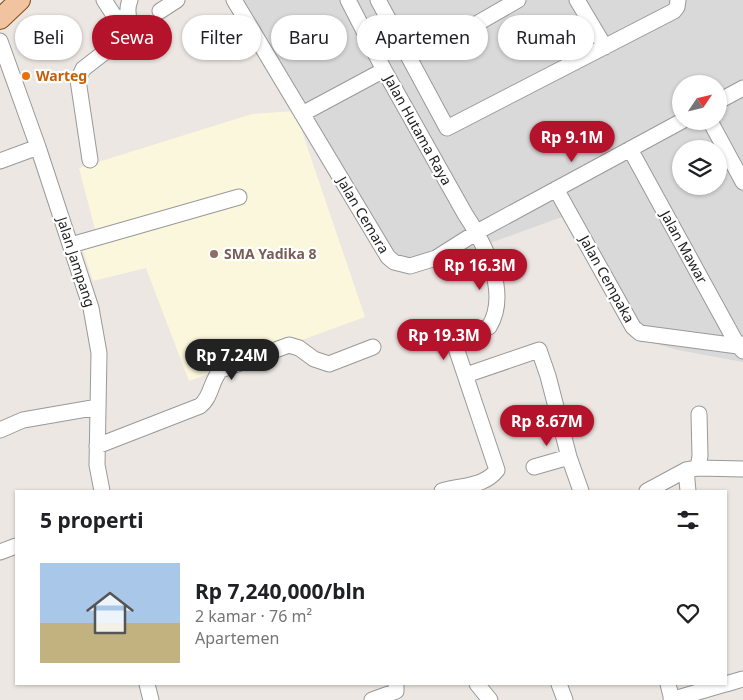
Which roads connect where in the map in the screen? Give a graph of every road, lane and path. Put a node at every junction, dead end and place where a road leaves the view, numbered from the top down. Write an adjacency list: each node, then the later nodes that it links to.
1 (104, 0): 12 (street)
2 (130, 0): 13 (street)
3 (177, 0): 11 (street)
4 (234, 0): 22 (street, Jalan Cemara)
5 (348, 0): 19 (street, Jalan Hutama Raya)
6 (378, 0): 17 (street)
7 (518, 0): 14 (street)
8 (578, 0): 17 (street)
9 (678, 0): 17 (street)
10 (17, 1): 15 (main road)
11 (160, 12)
12 (113, 15)
13 (128, 15)
14 (488, 17)
15 (0, 19)
16 (0, 41): 25 (street, Jalan Jampang)
17 (605, 47)
18 (94, 60): 27 (street)
19 (384, 70): 22 (street); 32 (street, Jalan Hutama Raya)
20 (743, 88): 21 (street)
21 (728, 96)
22 (302, 114): 32 (street, Jalan Cemara)
23 (672, 126): 26 (street, Jalan Cemara)
24 (715, 130): 29 (street)
25 (38, 147): 28 (street); 33 (street, Jalan Jampang)
26 (630, 149): 30 (street, Jalan Cemara); 35 (street, Jalan Mawar)
27 (90, 160)
28 (0, 161)
29 (743, 182)
30 (556, 189): 32 (street, Jalan Cemara); 35 (street, Jalan Cempaka)
31 (239, 197): 33 (street)
32 (477, 232): 36 (street, Jalan Hutama Raya)
33 (71, 245): 37 (street, Jalan Jampang)
34 (373, 347): 40 (street)
35 (741, 347)
36 (466, 375): 41 (street); 46 (street)
37 (98, 407): 39 (street); 40 (street, Jalan Jampang)
38 (699, 414): 43 (street)
39 (0, 430)
40 (97, 446): 45 (street, Jalan Jampang)
41 (569, 457): 42 (street); 47 (street)
42 (534, 467)
43 (692, 469): 44 (street); 48 (street); 49 (street)
44 (743, 469)
45 (102, 490)
46 (447, 490)
47 (581, 490)
48 (648, 490)
49 (688, 490)
50 (15, 546): 51 (street)
51 (0, 552)
52 (735, 684): 62 (street)
53 (147, 685): 58 (street)
54 (478, 685): 60 (street)
55 (559, 685): 61 (street)
56 (668, 685): 62 (street)
57 (396, 687): 59 (street)
58 (151, 700)
59 (372, 700)
60 (490, 700)
61 (565, 700)
62 (671, 700)

